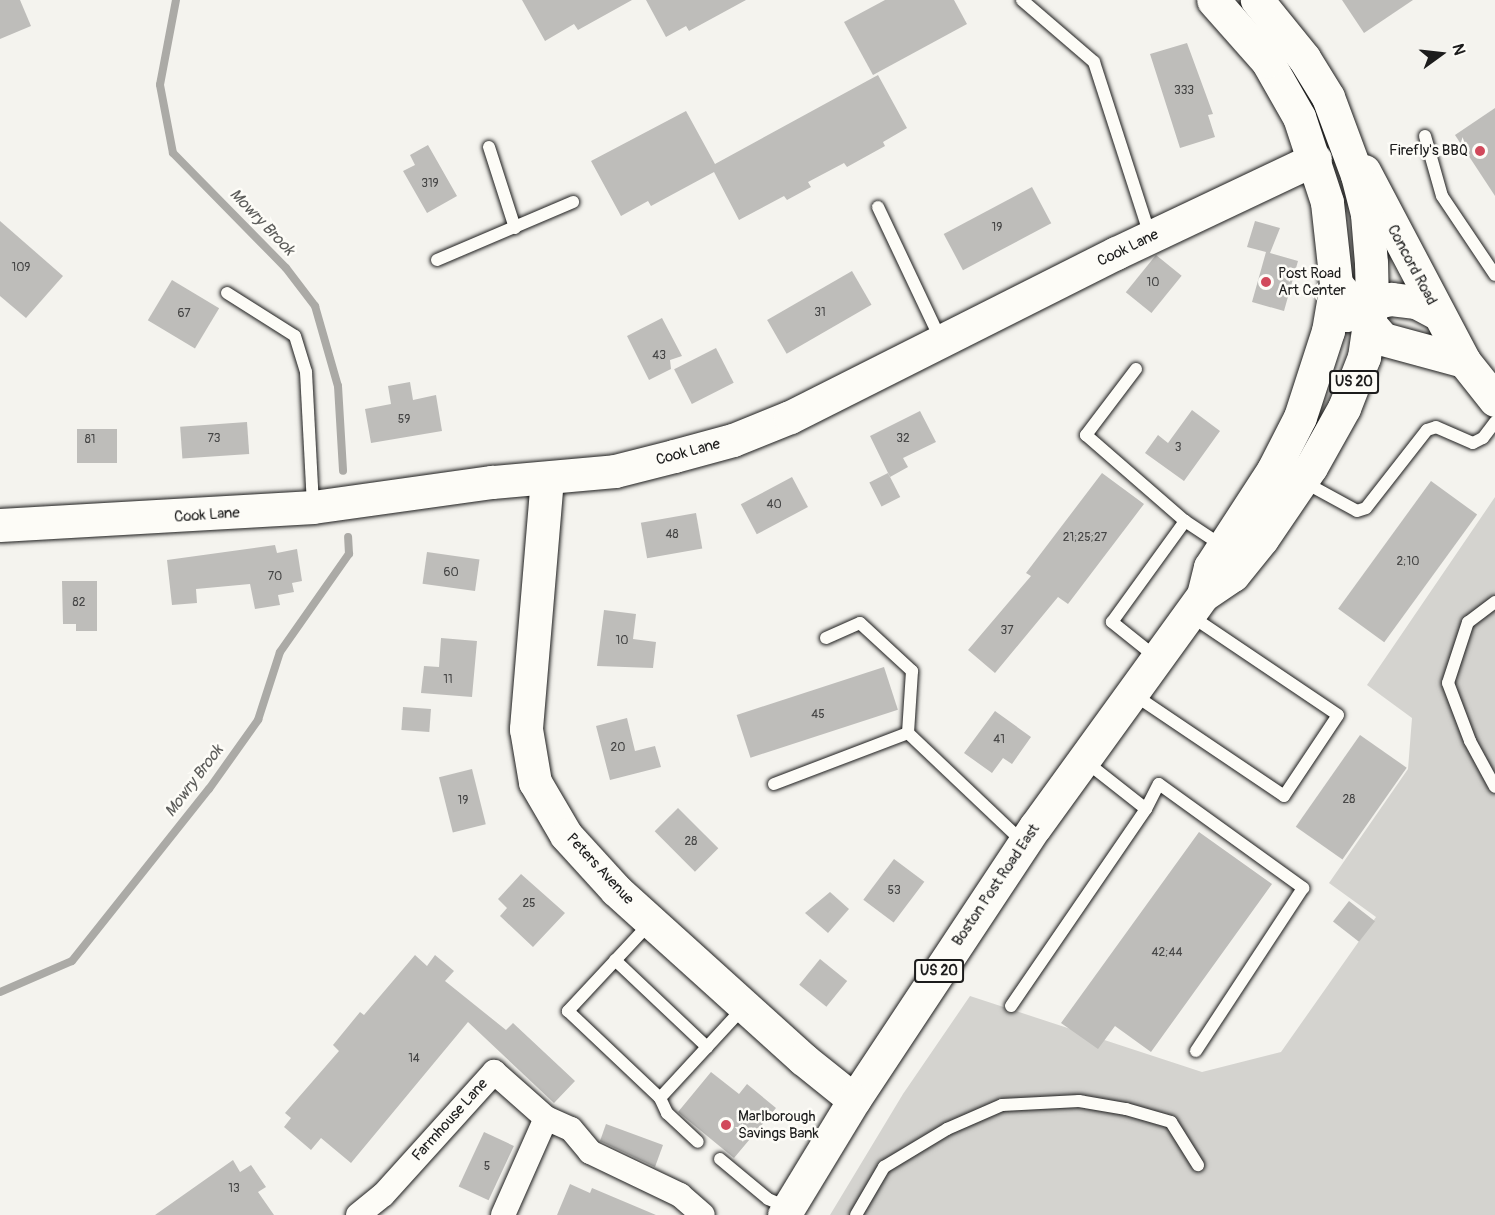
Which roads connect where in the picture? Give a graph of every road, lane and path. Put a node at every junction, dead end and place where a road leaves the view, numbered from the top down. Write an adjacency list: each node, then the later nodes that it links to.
1 (1022, 0): 11 (lane)
2 (1213, 0): 7 (main road, US 20)
3 (1257, 0): 4 (main road, US 20)
4 (1341, 123): 15 (main road, Boston Post Road East / US 20); 16 (main road, Concord Road)
5 (1425, 136): 13 (lane)
6 (489, 147): 10 (lane)
7 (1315, 159): 11 (main road, Cook Lane); 15 (main road, Boston Post Road East / US 20)
8 (573, 202): 10 (lane)
9 (878, 207): 17 (lane)
10 (514, 228): 12 (lane)
11 (1151, 237): 17 (main road, Cook Lane)
12 (438, 260)
13 (1495, 275)
14 (227, 293): 24 (lane)
15 (1358, 304): 16 (main road); 18 (main road); 23 (main road, Boston Post Road East / US 20); 27 (main road, Boston Post Road East / US 20)
16 (1437, 313): 18 (main road, Concord Road)
17 (942, 341): 22 (main road, Cook Lane)
18 (1464, 361): 20 (main road, Concord Road)
19 (1136, 369): 25 (lane)
20 (1495, 400)
21 (1495, 422): 23 (lane)
22 (547, 478): 24 (main road, Cook Lane); 39 (main road, Peters Avenue)
23 (1302, 480): 29 (main road, Boston Post Road East / US 20)
24 (313, 507): 26 (main road, Cook Lane)
25 (1185, 521): 27 (lane); 31 (lane)
26 (0, 525)
27 (1223, 545): 29 (main road, Boston Post Road East / US 20)
28 (1495, 602): 36 (lane)
29 (1196, 605): 31 (main road, Boston Post Road East / US 20); 32 (lane)
30 (826, 638): 33 (lane)
31 (1158, 658): 32 (main road, Boston Post Road East / US 20)
32 (1132, 694): 34 (main road, Boston Post Road East / US 20)
33 (908, 734): 35 (lane); 38 (lane)
34 (1084, 760): 37 (lane); 38 (main road, Boston Post Road East / US 20)
35 (774, 784)
36 (1495, 787)
37 (1146, 809): 41 (lane); 44 (lane)
38 (1024, 843): 46 (main road, Boston Post Road East / US 20)
39 (651, 922): 40 (lane); 42 (main road, Peters Avenue)
40 (615, 960): 43 (lane); 45 (lane)
41 (1011, 1006)
42 (744, 1007): 43 (lane); 46 (main road, Peters Avenue)
43 (707, 1047): 45 (lane)
44 (1196, 1051)
45 (660, 1098): 48 (lane)
46 (854, 1100): 51 (main road, Boston Post Road East / US 20)
47 (546, 1118): 52 (street, Farmhouse Lane); 53 (street); 54 (street)
48 (698, 1142)
49 (720, 1159): 51 (lane)
50 (1198, 1165): 55 (lane)
51 (786, 1211)
52 (358, 1215)
53 (503, 1215)
54 (703, 1215)
55 (856, 1215)

